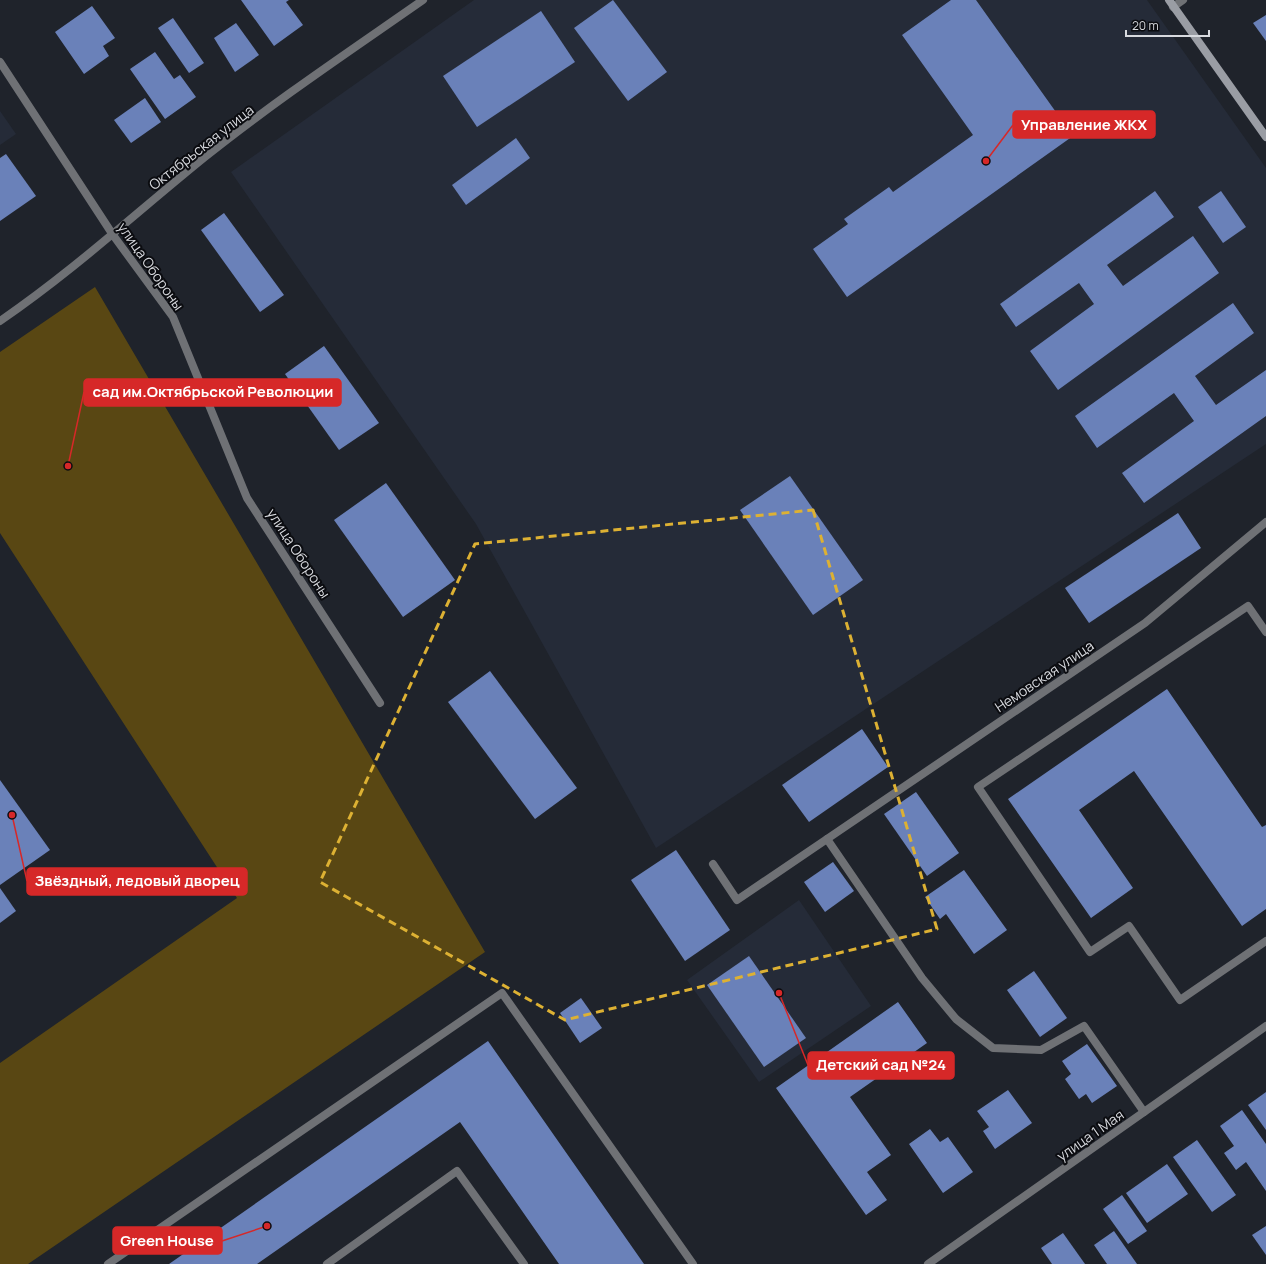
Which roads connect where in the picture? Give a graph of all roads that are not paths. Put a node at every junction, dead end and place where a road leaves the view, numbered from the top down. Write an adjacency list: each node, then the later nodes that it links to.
1 (423, 0): 6 (street, Октябрьская улица)
2 (1183, 0): 3 (street)
3 (1171, 3): 5 (main road)
4 (0, 62): 6 (street, улица Обороны)
5 (1266, 137)
6 (113, 235): 7 (street, Октябрьская улица); 10 (street, улица Обороны)
7 (0, 321)
8 (1266, 522): 11 (street, Немовская улица)
9 (1266, 632): 13 (street)
10 (380, 703)
11 (827, 838): 12 (street, Немовская улица); 15 (street)
12 (713, 864)
13 (1266, 941)
14 (1266, 1026): 15 (street, улица 1 Мая)
15 (1144, 1112): 20 (street, улица 1 Мая)
16 (108, 1264): 19 (street)
17 (328, 1264): 18 (street)
18 (524, 1264)
19 (693, 1264)
20 (928, 1264)

